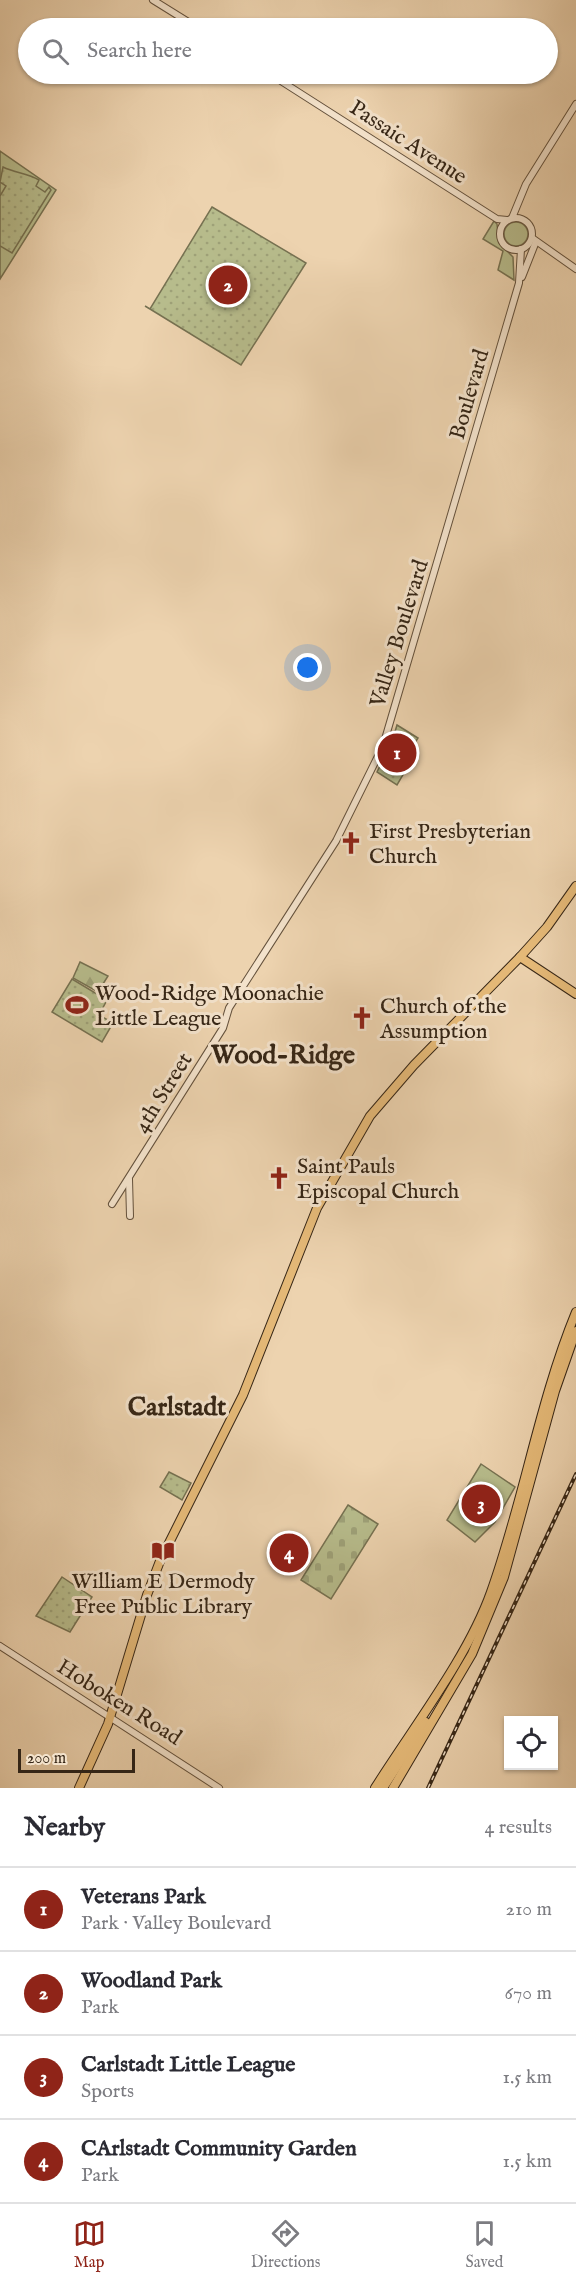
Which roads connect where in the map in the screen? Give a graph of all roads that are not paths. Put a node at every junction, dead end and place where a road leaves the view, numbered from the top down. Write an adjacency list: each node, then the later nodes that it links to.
1 (153, 0): 2 (street)
2 (182, 18)
3 (286, 84): 6 (street, Passaic Avenue)
4 (576, 104): 5 (street)
5 (519, 206): 7 (street); 8 (street)
6 (497, 219): 7 (street, Passaic Avenue); 9 (street)
7 (510, 219): 8 (street); 9 (street)
8 (521, 219): 10 (street)
9 (501, 228): 11 (street)
10 (534, 243): 11 (street); 12 (street); 13 (street)
11 (518, 249): 13 (street, Boulevard)
12 (576, 269)
13 (518, 286): 14 (street, Boulevard)
14 (447, 532): 16 (street, Valley Boulevard)
15 (576, 886): 17 (main road)
16 (297, 902): 19 (street, 4th Street)
17 (520, 957): 18 (main road); 26 (main road)
18 (576, 994)
19 (129, 1178): 20 (street, 4th Street); 21 (street)
20 (112, 1204)
21 (130, 1216)
22 (576, 1312): 29 (highway)
23 (576, 1331): 24 (highway)
24 (485, 1624): 30 (highway); 31 (highway)
25 (0, 1646): 26 (street, Hoboken Road)
26 (110, 1716): 27 (main road); 28 (street, Hoboken Road)
27 (79, 1788)
28 (219, 1788)
29 (375, 1788)
30 (383, 1788)
31 (393, 1788)

